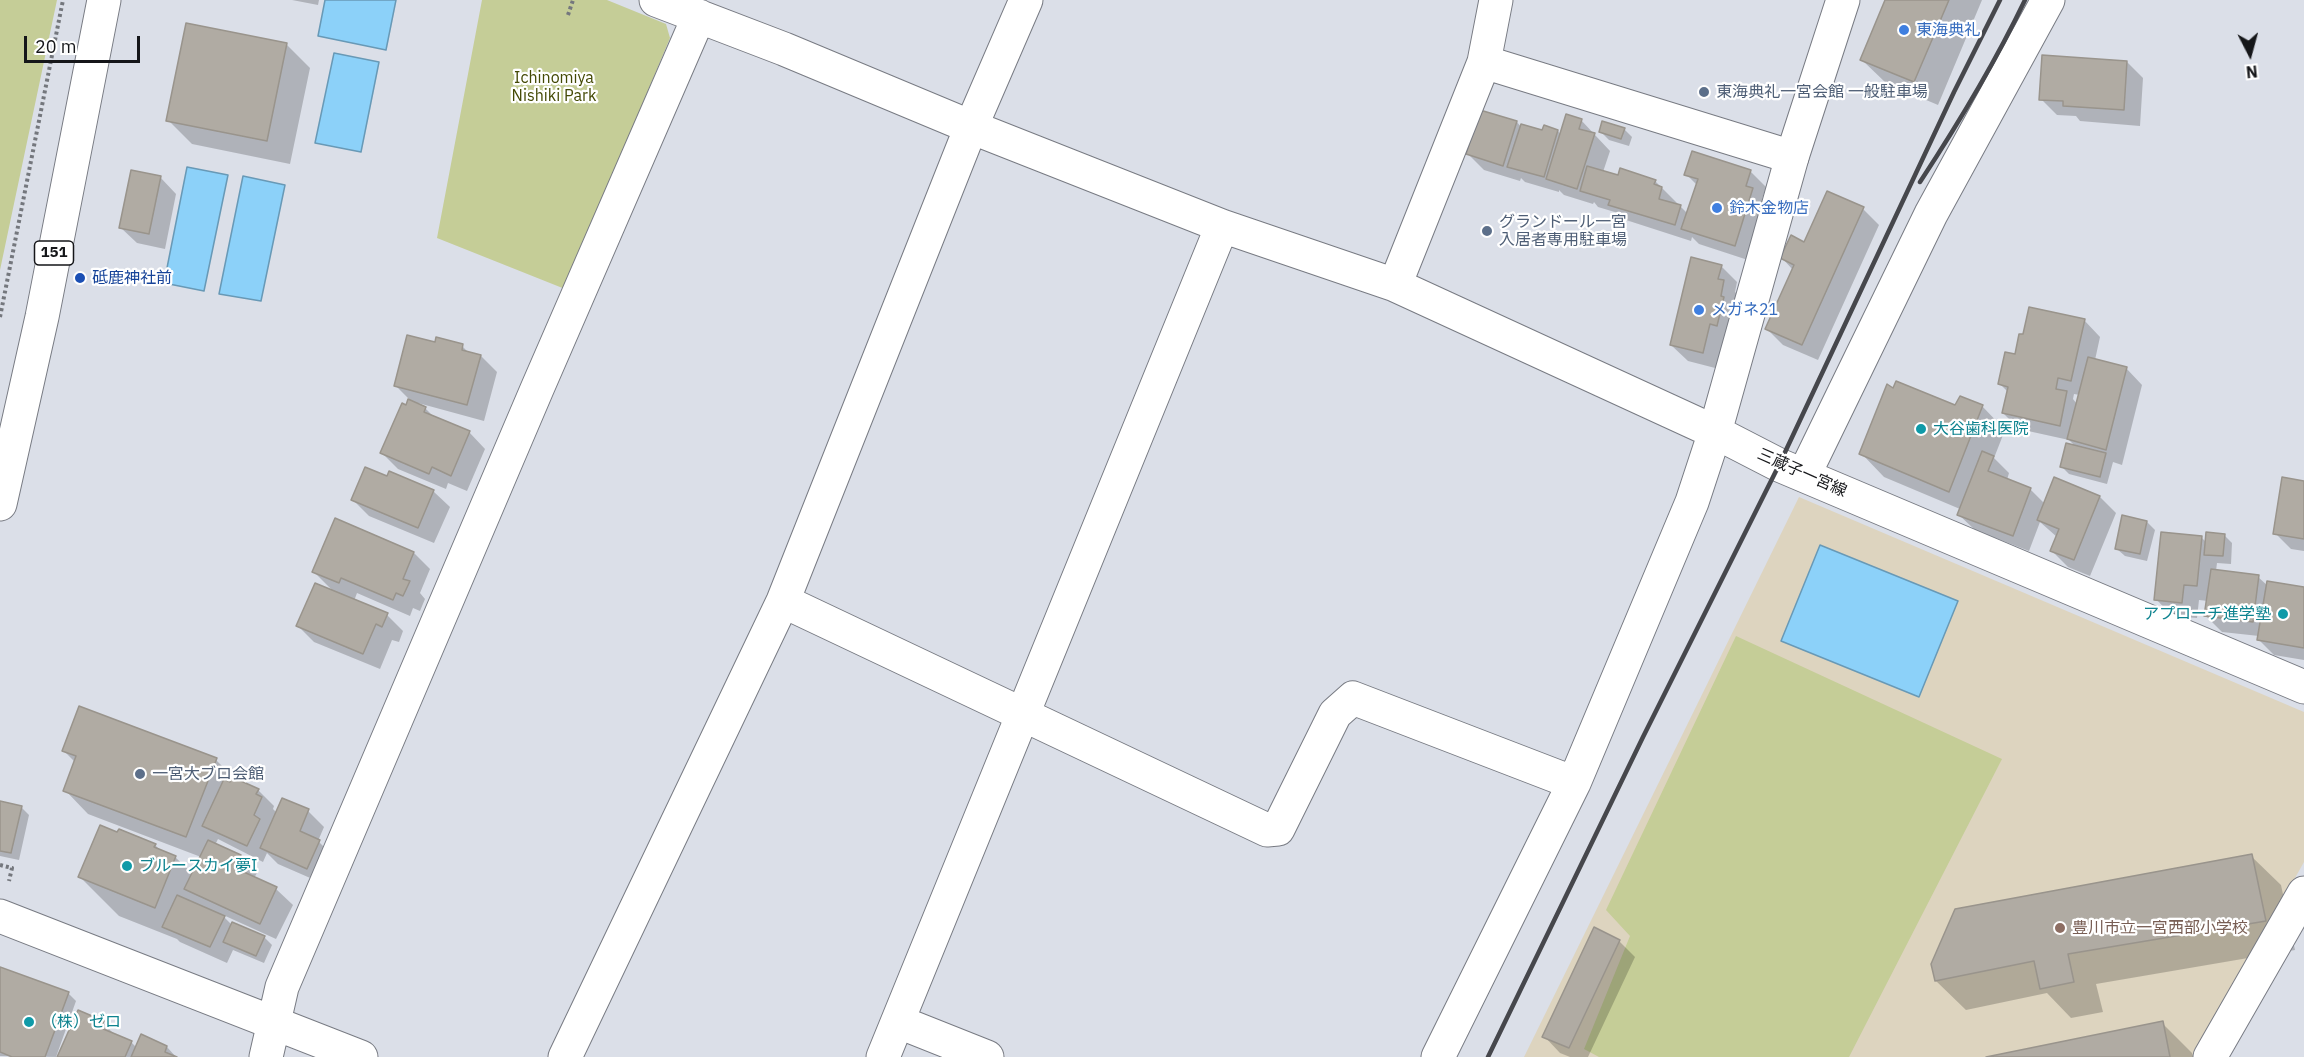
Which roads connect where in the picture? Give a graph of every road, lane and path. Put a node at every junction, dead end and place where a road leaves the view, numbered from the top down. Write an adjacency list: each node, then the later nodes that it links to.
1 (63, 0): 16 (path)
2 (104, 0): 19 (main road, 151)
3 (573, 0): 9 (path)
4 (656, 0): 10 (main road, 三蔵子一宮線)
5 (1026, 0): 12 (main road)
6 (1496, 0): 11 (main road)
7 (1843, 0): 13 (main road)
8 (2048, 0): 18 (main road)
9 (568, 15)
10 (699, 16): 12 (main road, 三蔵子一宮線); 28 (main road)
11 (1484, 62): 13 (main road); 15 (main road)
12 (971, 127): 14 (main road, 三蔵子一宮線); 20 (main road)
13 (1792, 157): 17 (main road)
14 (1222, 226): 15 (main road, 三蔵子一宮線); 22 (main road)
15 (1395, 285): 17 (main road, 三蔵子一宮線)
16 (0, 316)
17 (1715, 432): 18 (main road, 三蔵子一宮線); 23 (main road)
18 (1803, 475): 21 (main road, 三蔵子一宮線)
19 (0, 504)
20 (783, 601): 22 (main road); 32 (main road)
21 (2304, 687)
22 (1022, 716): 23 (main road); 29 (main road)
23 (1574, 783): 35 (main road)
24 (0, 865): 25 (path)
25 (0, 881)
26 (2304, 893): 36 (main road)
27 (0, 916): 28 (main road)
28 (274, 1022): 30 (main road); 31 (main road)
29 (899, 1022): 33 (main road); 34 (main road)
30 (266, 1057)
31 (361, 1057)
32 (566, 1057)
33 (883, 1057)
34 (987, 1057)
35 (1438, 1057)
36 (2210, 1057)

